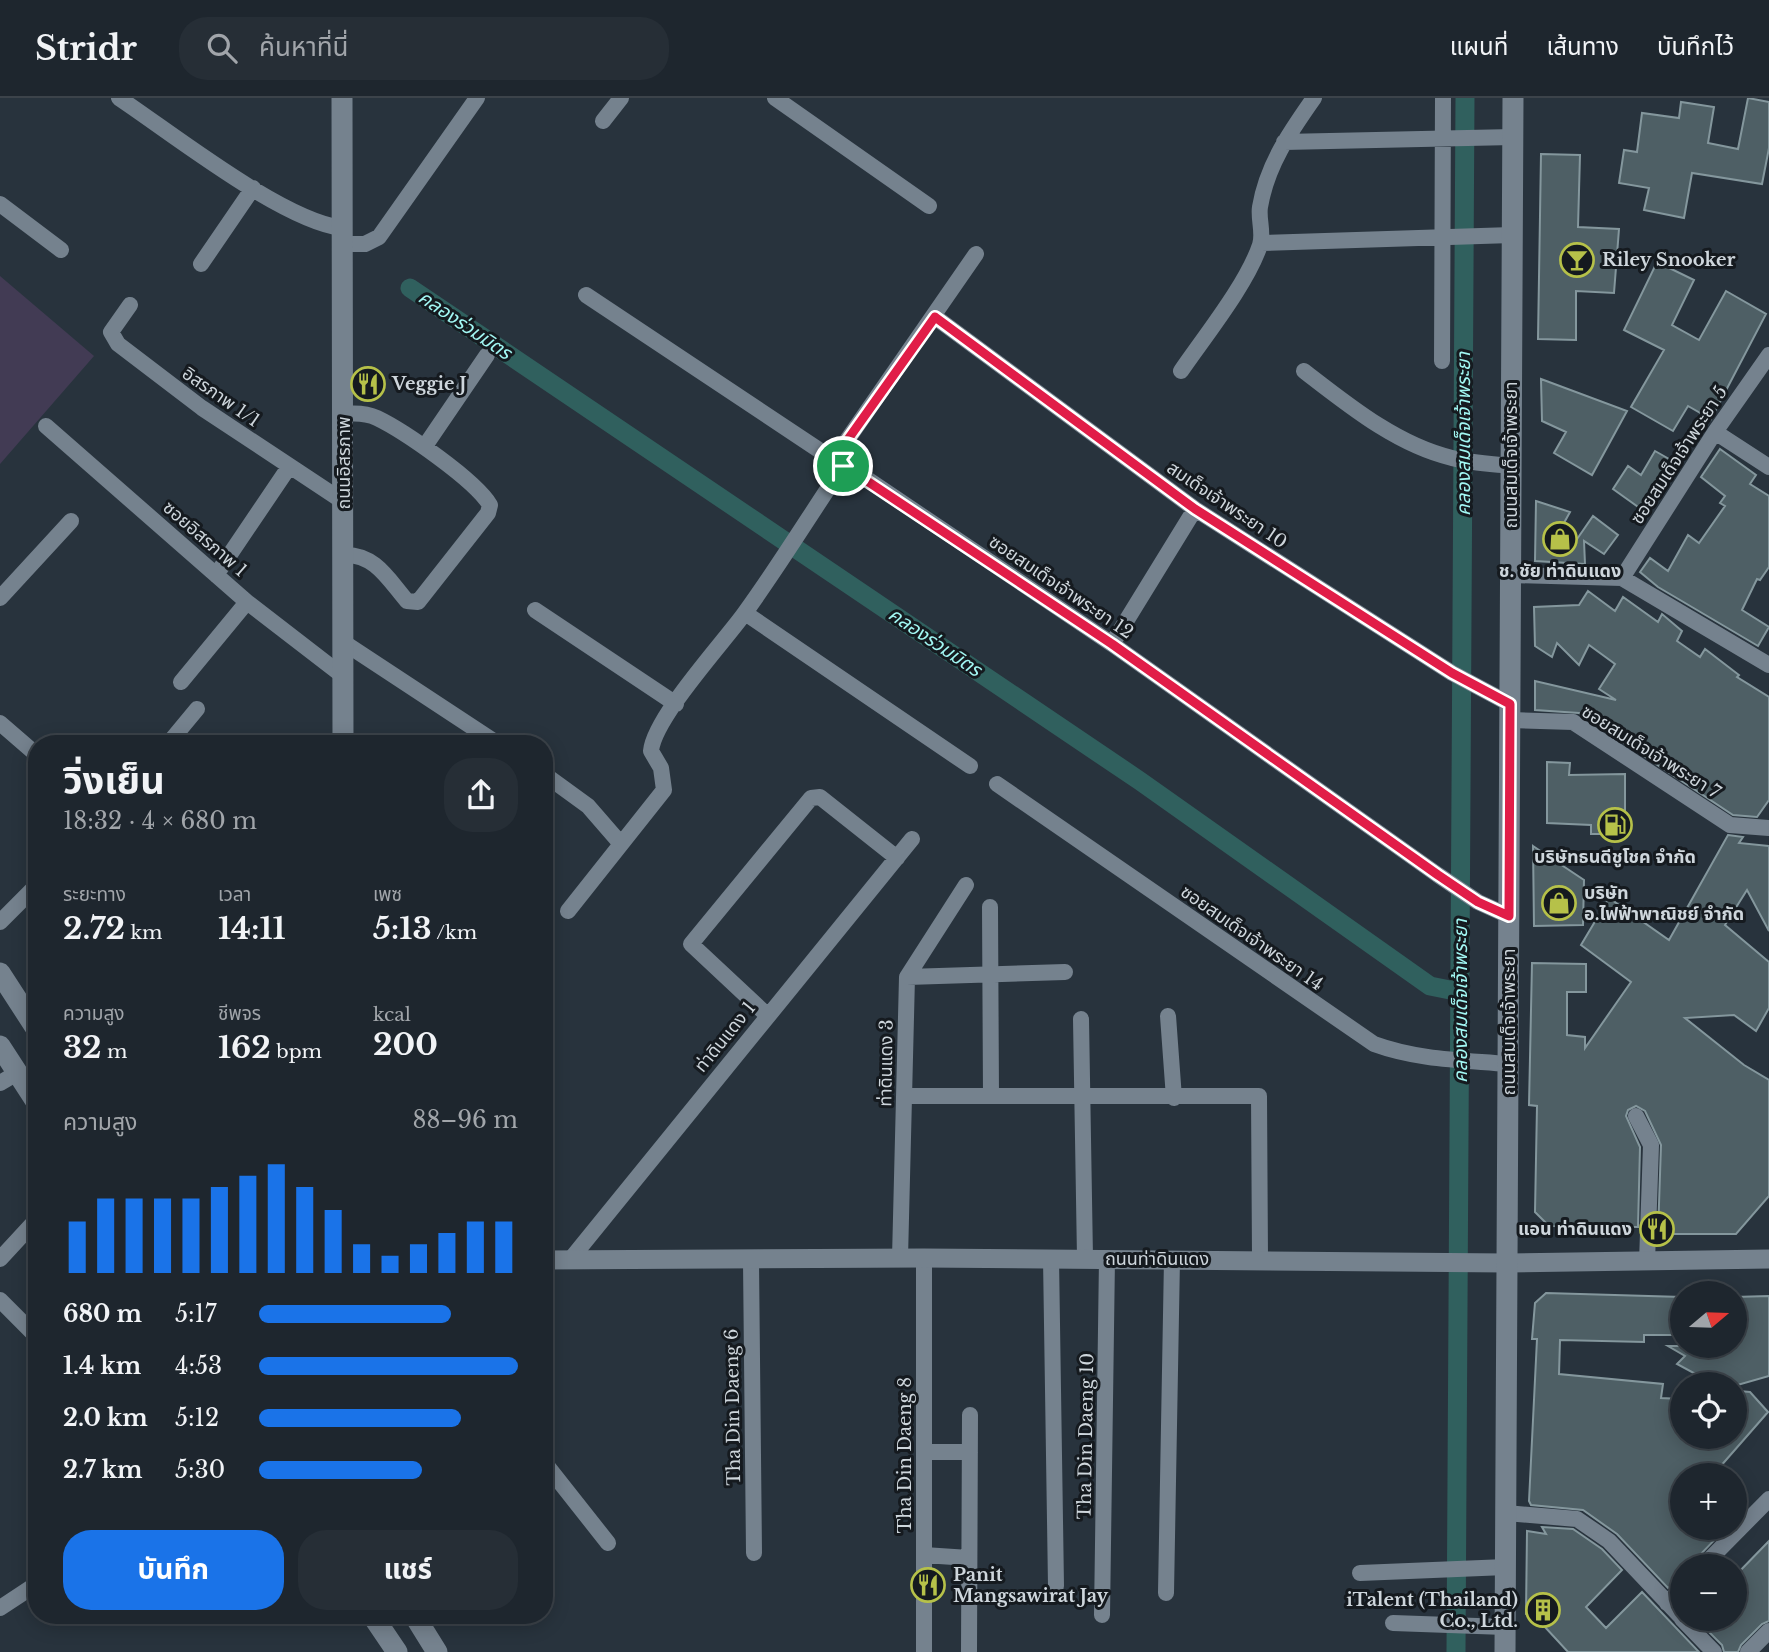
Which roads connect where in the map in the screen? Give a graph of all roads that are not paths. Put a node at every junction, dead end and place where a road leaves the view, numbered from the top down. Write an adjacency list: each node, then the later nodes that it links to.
1 (120, 98): 13 (street)
2 (342, 98): 18 (main road, ถนนอิสรภาพ)
3 (477, 98): 18 (street)
4 (621, 98): 9 (street)
5 (775, 98): 15 (street)
6 (1314, 98): 12 (street)
7 (1443, 98): 10 (street)
8 (1513, 98): 11 (main road, ถนนสมเด็จเจ้าพระยา)
9 (603, 121)
10 (1448, 137): 11 (street); 12 (street); 16 (street)
11 (1513, 137): 17 (main road, ถนนสมเด็จเจ้าพระยา)
12 (1284, 142): 19 (street)
13 (253, 188): 18 (street); 22 (street)
14 (0, 204): 20 (street)
15 (929, 206)
16 (1448, 235): 17 (street); 19 (street); 28 (street)
17 (1512, 235): 36 (main road, ถนนสมเด็จเจ้าพระยา)
18 (343, 236): 31 (main road, ถนนอิสรภาพ)
19 (1261, 243): 29 (street)
20 (61, 250)
21 (976, 254): 25 (street)
22 (201, 264)
23 (586, 295): 35 (street, ซอยสมเด็จเจ้าพระยา 12)
24 (130, 305): 37 (street, อิสรภาพ 1/1)
25 (935, 317): 35 (street); 40 (street, สมเด็จเจ้าพระยา 10)
26 (487, 355): 34 (street)
27 (1769, 355): 33 (street, ซอยสมเด็จเจ้าพระยา 5)
28 (1443, 361)
29 (1181, 371)
30 (1304, 371): 36 (street)
31 (345, 414): 34 (street); 39 (main road, ถนนอิสรภาพ)
32 (46, 426): 43 (street, ซอยอิสรภาพ 1)
33 (1714, 432): 38 (street); 45 (street, ซอยสมเด็จเจ้าพระยา 5)
34 (425, 446): 42 (street)
35 (839, 462): 49 (street); 51 (street, ซอยสมเด็จเจ้าพระยา 12)
36 (1511, 466): 44 (main road, ถนนสมเด็จเจ้าพระยา)
37 (289, 467): 39 (street, อิสรภาพ 1/1); 43 (street)
38 (1769, 467)
39 (344, 502): 42 (main road, ถนนอิสรภาพ)
40 (1195, 509): 51 (street); 57 (street, สมเด็จเจ้าพระยา 10)
41 (71, 521): 46 (street)
42 (344, 555): 50 (main road, ถนนอิสรภาพ)
43 (216, 575): 47 (street, ซอยอิสรภาพ 1)
44 (1511, 575): 45 (street); 57 (main road, ถนนสมเด็จเจ้าพระยา)
45 (1622, 578): 52 (street)
46 (0, 598)
47 (247, 602): 53 (street, ซอยอิสรภาพ 1); 54 (street)
48 (535, 610): 55 (street)
49 (745, 613): 55 (street); 63 (street)
50 (343, 642): 53 (main road, ถนนอิสรภาพ); 61 (street)
51 (1112, 644): 74 (street, ซอยสมเด็จเจ้าพระยา 12)
52 (1769, 664)
53 (343, 676): 60 (main road, ถนนอิสรภาพ)
54 (181, 682)
55 (676, 704): 68 (street)
56 (197, 709): 59 (street)
57 (1510, 712): 66 (street, ซอยสมเด็จเจ้าพระยา 7); 74 (main road, ถนนสมเด็จเจ้าพระยา)
58 (0, 723): 62 (street)
59 (175, 735)
60 (342, 735)
61 (484, 735)
62 (28, 747)
63 (970, 766)
64 (553, 781): 68 (street)
65 (998, 784): 85 (street, ซอยสมเด็จเจ้าพระยา 14)
66 (1769, 828)
67 (912, 839): 69 (street, ท่าดินแดง 1)
68 (621, 844): 73 (street)
69 (897, 858): 81 (street, ท่าดินแดง 1); 81 (street)
70 (965, 885): 79 (street)
71 (28, 894): 75 (street)
72 (990, 907): 78 (street)
73 (568, 911)
74 (1509, 916): 85 (main road, ถนนสมเด็จเจ้าพระยา)
75 (0, 922)
76 (1065, 972): 78 (street)
77 (0, 973): 80 (main road)
78 (992, 975): 79 (street); 89 (street)
79 (907, 977): 88 (street, ท่าดินแดง 3)
80 (28, 1016)
81 (768, 1016): 104 (street, ท่าดินแดง 1)
82 (1168, 1016): 91 (street)
83 (1081, 1019): 90 (street)
84 (0, 1046): 86 (main road)
85 (1508, 1064): 107 (main road, ถนนสมเด็จเจ้าพระยา)
86 (9, 1078): 87 (main road)
87 (28, 1095)
88 (905, 1096): 89 (street); 94 (street, ท่าดินแดง 3)
89 (991, 1096): 90 (street)
90 (1083, 1097): 91 (street); 97 (street)
91 (1174, 1098): 101 (street)
92 (1636, 1116): 106 (street)
93 (28, 1229): 99 (street)
94 (900, 1258): 95 (street, ถนนท่าดินแดง); 105 (street, ถนนท่าดินแดง)
95 (924, 1258): 96 (street, ถนนท่าดินแดง); 111 (street, Tha Din Daeng 8)
96 (1051, 1258): 97 (street, ถนนท่าดินแดง); 123 (street)
97 (1085, 1258): 98 (street, ถนนท่าดินแดง)
98 (1107, 1258): 100 (street, ถนนท่าดินแดง); 130 (street, Tha Din Daeng 10)
99 (0, 1259)
100 (1172, 1259): 101 (street, ถนนท่าดินแดง); 125 (street)
101 (1260, 1259): 107 (street, ถนนท่าดินแดง)
102 (1769, 1259): 106 (street, ถนนท่าดินแดง)
103 (553, 1260): 104 (street, ถนนท่าดินแดง)
104 (570, 1261): 105 (street, ถนนท่าดินแดง)
105 (751, 1261): 117 (street, Tha Din Daeng 6)
106 (1647, 1262): 107 (street, ถนนท่าดินแดง)
107 (1507, 1263): 115 (main road, ถนนสมเด็จเจ้าพระยา)
108 (0, 1300): 109 (street)
109 (28, 1328)
110 (970, 1415): 112 (street)
111 (924, 1452): 112 (street); 119 (street, Tha Din Daeng 8)
112 (970, 1452): 120 (street)
113 (553, 1473): 116 (street)
114 (1769, 1499): 118 (street)
115 (1506, 1513): 121 (main road, ถนนสมเด็จเจ้าพระยา); 127 (street)
116 (608, 1543)
117 (754, 1553)
118 (1715, 1554)
119 (924, 1555): 120 (street); 139 (street, Tha Din Daeng 8)
120 (970, 1558): 140 (street)
121 (1506, 1567): 122 (street); 134 (main road, ถนนสมเด็จเจ้าพระยา)
122 (1360, 1573)
123 (1056, 1586)
124 (28, 1590): 129 (street)
125 (1166, 1593)
126 (1670, 1600): 127 (street)
127 (1667, 1603): 128 (street)
128 (1670, 1606)
129 (0, 1608)
130 (1102, 1615)
131 (1393, 1623): 134 (street)
132 (378, 1624): 137 (main road)
133 (420, 1624): 138 (main road)
134 (1505, 1627): 141 (main road, ถนนสมเด็จเจ้าพระยา)
135 (1694, 1631): 142 (street)
136 (1769, 1631): 143 (street)
137 (397, 1652)
138 (437, 1652)
139 (924, 1652)
140 (969, 1652)
141 (1505, 1652)
142 (1714, 1652)
143 (1748, 1652)

